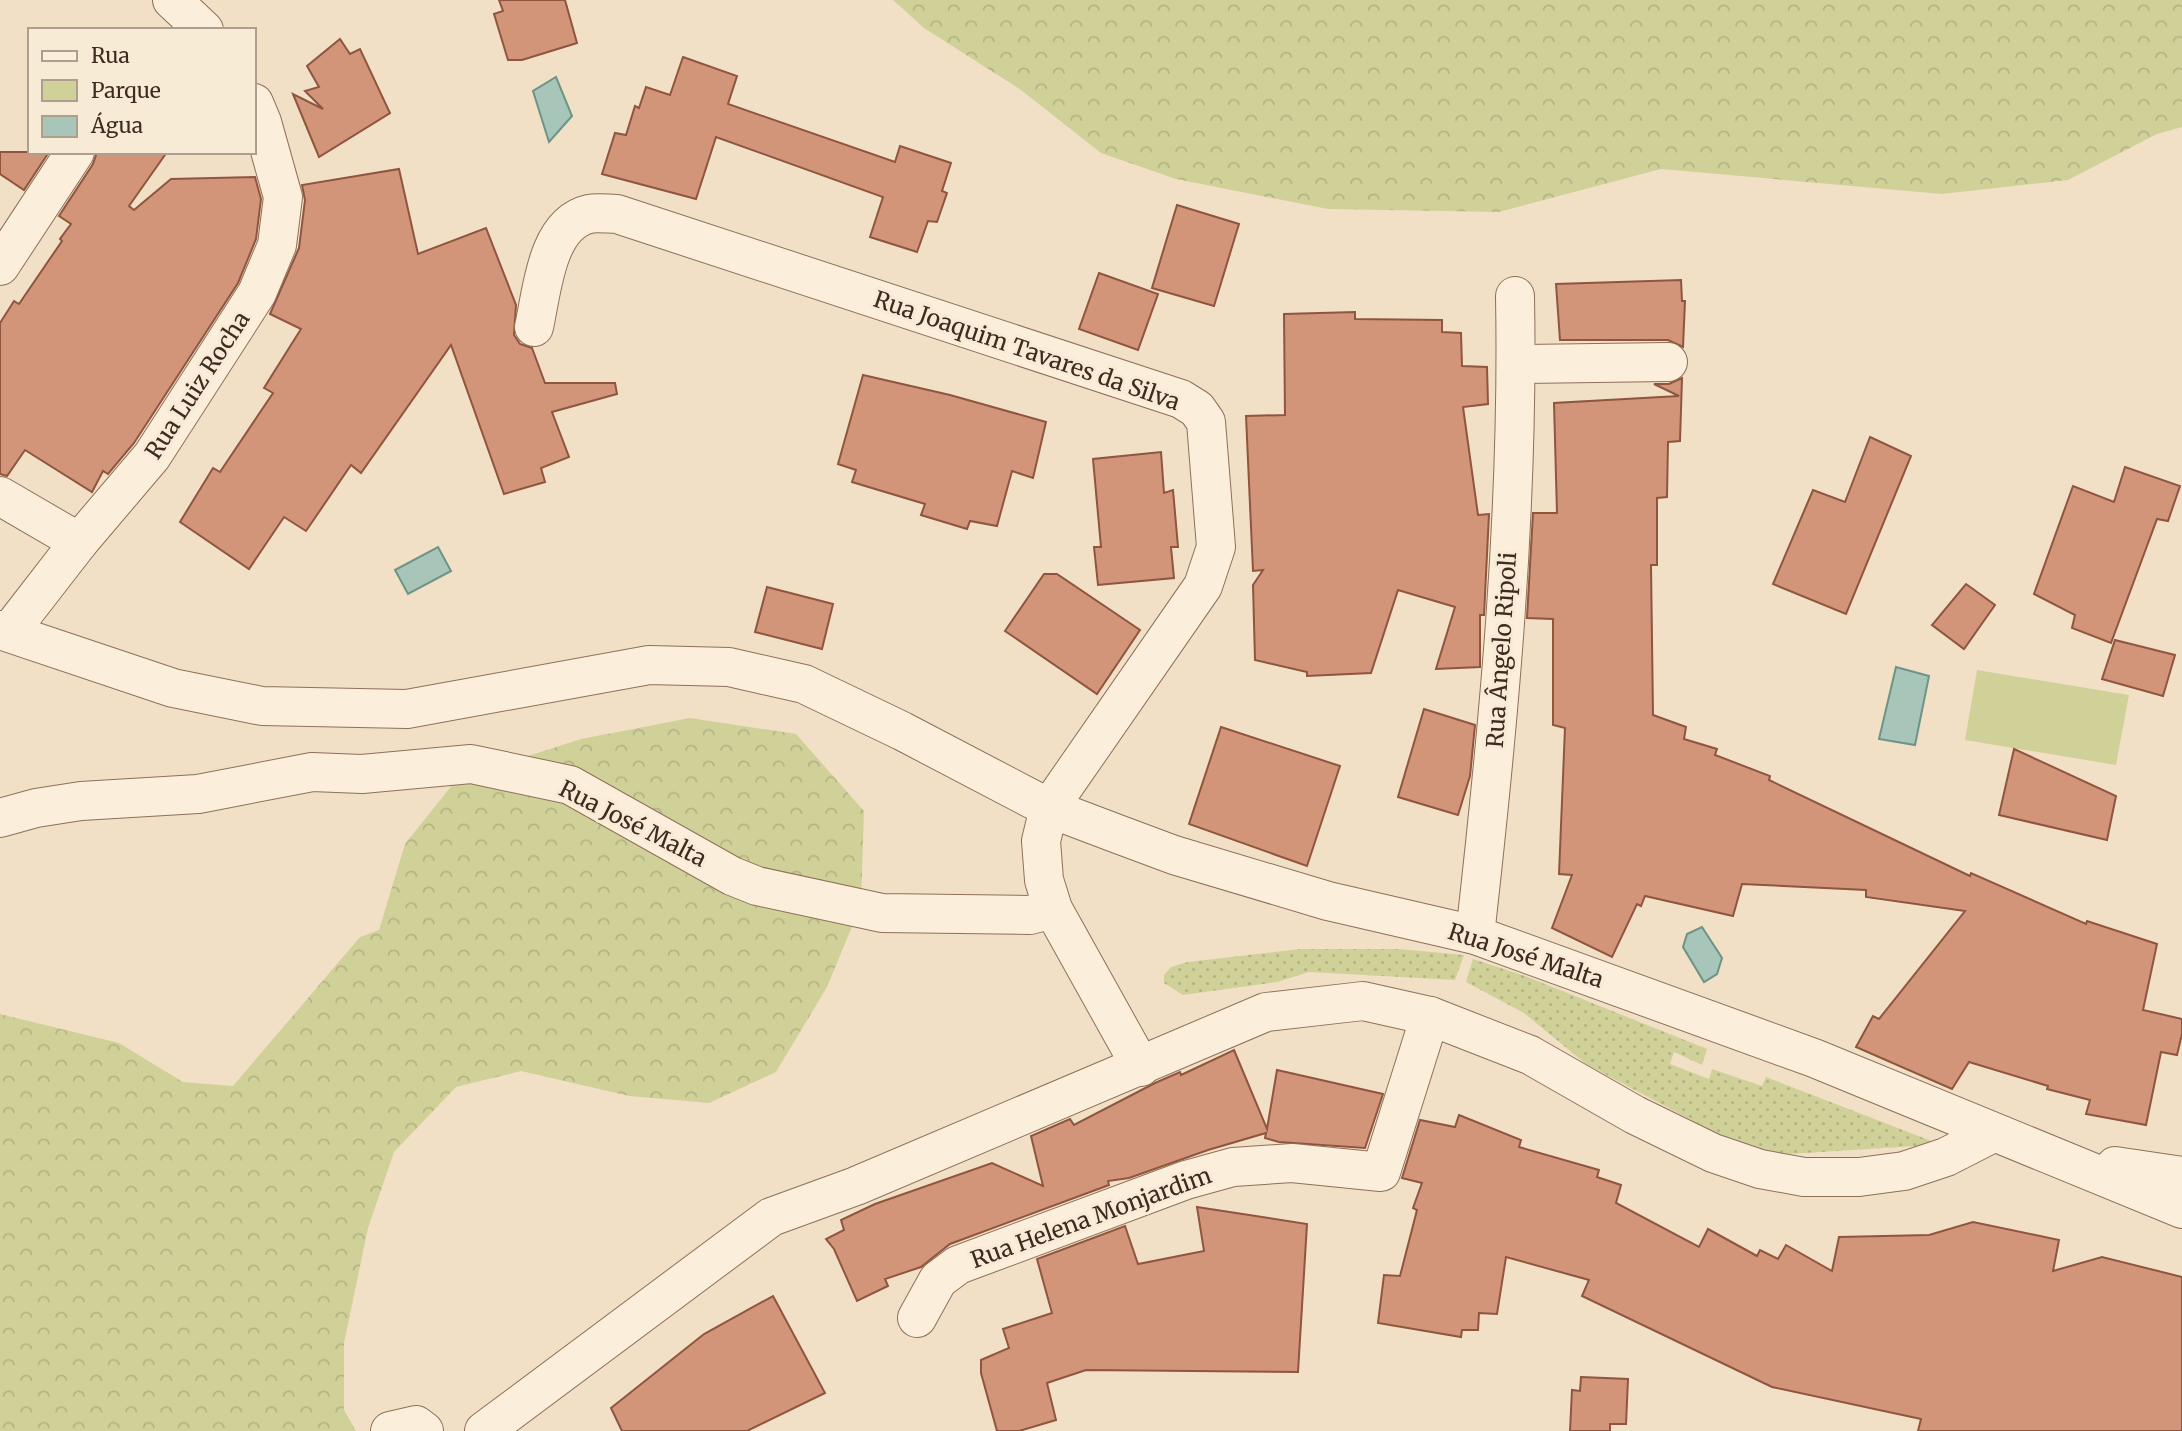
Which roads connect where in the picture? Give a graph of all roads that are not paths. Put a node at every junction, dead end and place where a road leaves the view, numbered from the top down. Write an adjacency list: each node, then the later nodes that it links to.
1 (170, 8): 2 (street)
2 (201, 28)
3 (256, 108): 12 (street, Rua Luiz Rocha)
4 (73, 154): 5 (street)
5 (14, 218): 6 (street)
6 (0, 266)
7 (1515, 296): 10 (street, Rua Ângelo Ripoli)
8 (534, 327): 14 (street, Rua Joaquim Tavares da Silva)
9 (1668, 362): 10 (street)
10 (1516, 364): 17 (street, Rua Ângelo Ripoli)
11 (0, 496): 12 (street)
12 (79, 542): 13 (street, Rua Luiz Rocha)
13 (5, 631): 14 (street, Rua José Malta)
14 (1049, 808): 16 (street); 17 (street, Rua José Malta)
15 (0, 818): 16 (street, Rua José Malta)
16 (1053, 909): 19 (street)
17 (1475, 935): 20 (street, Rua José Malta)
18 (1430, 1016): 19 (street); 20 (street); 24 (street, Rua Helena Monjardim)
19 (1141, 1067): 27 (street)
20 (1993, 1133): 21 (street, Rua José Malta)
21 (2046, 1155): 22 (street, Rua José Malta); 23 (street, Rua José Malta)
22 (2182, 1177)
23 (2182, 1209)
24 (916, 1318)
25 (390, 1431): 26 (street)
26 (424, 1431)
27 (484, 1431)

